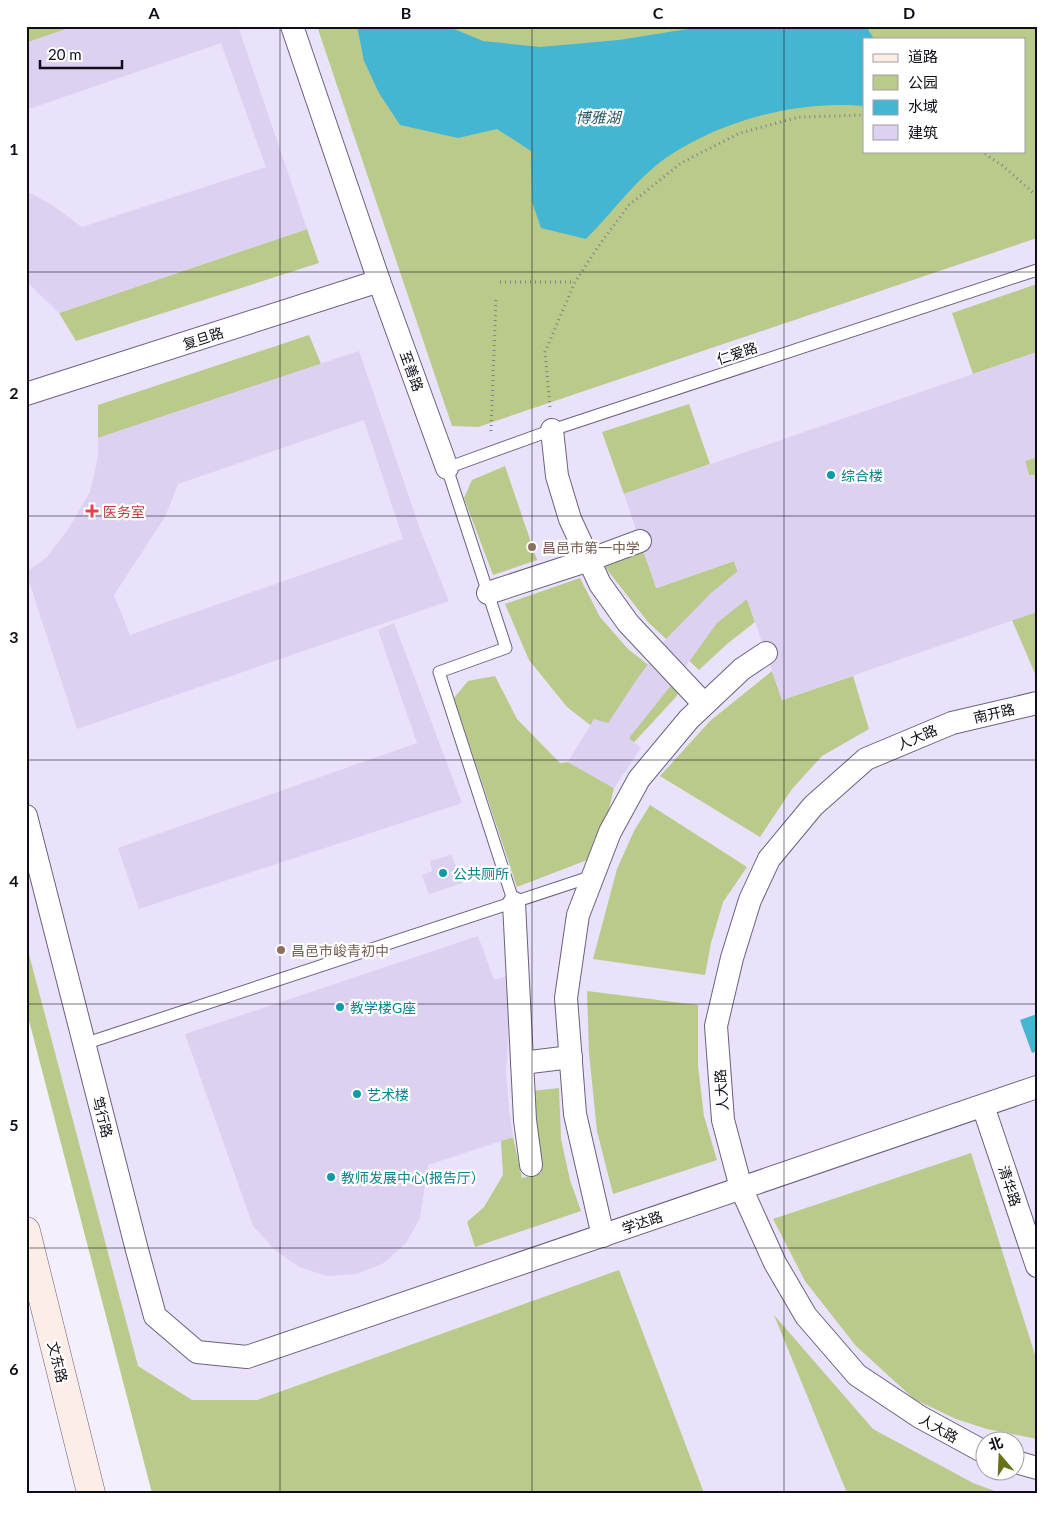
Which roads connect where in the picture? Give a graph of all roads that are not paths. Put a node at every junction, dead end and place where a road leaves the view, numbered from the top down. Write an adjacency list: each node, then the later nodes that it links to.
1 (292, 26): 3 (street, 至善路)
2 (1037, 270): 5 (lane, 仁爱路)
3 (379, 281): 4 (street, 复旦路); 6 (street, 至善路)
4 (26, 394)
5 (552, 430): 6 (lane, 仁爱路); 8 (street)
6 (447, 468): 9 (lane, 至善路)
7 (640, 541): 8 (street)
8 (589, 560): 9 (street); 12 (street)
9 (488, 593): 16 (lane, 至善路)
10 (766, 653): 12 (street)
11 (1037, 703): 13 (street, 南开路)
12 (704, 704): 15 (street)
13 (952, 723): 23 (street, 人大路)
14 (26, 816): 17 (street, 笃行路)
15 (593, 876): 16 (lane); 18 (street)
16 (514, 903): 17 (lane); 19 (street)
17 (84, 1044): 27 (street, 笃行路)
18 (571, 1057): 19 (street); 25 (street)
19 (522, 1062): 22 (street)
20 (1037, 1087): 21 (street, 学达路)
21 (983, 1106): 23 (street, 学达路); 26 (street, 清华路)
22 (531, 1164)
23 (741, 1188): 25 (street, 学达路); 28 (street, 人大路)
24 (26, 1230): 29 (street, 文东路)
25 (603, 1236): 27 (street, 学达路)
26 (1037, 1266)
27 (246, 1357)
28 (976, 1448)
29 (91, 1493)

